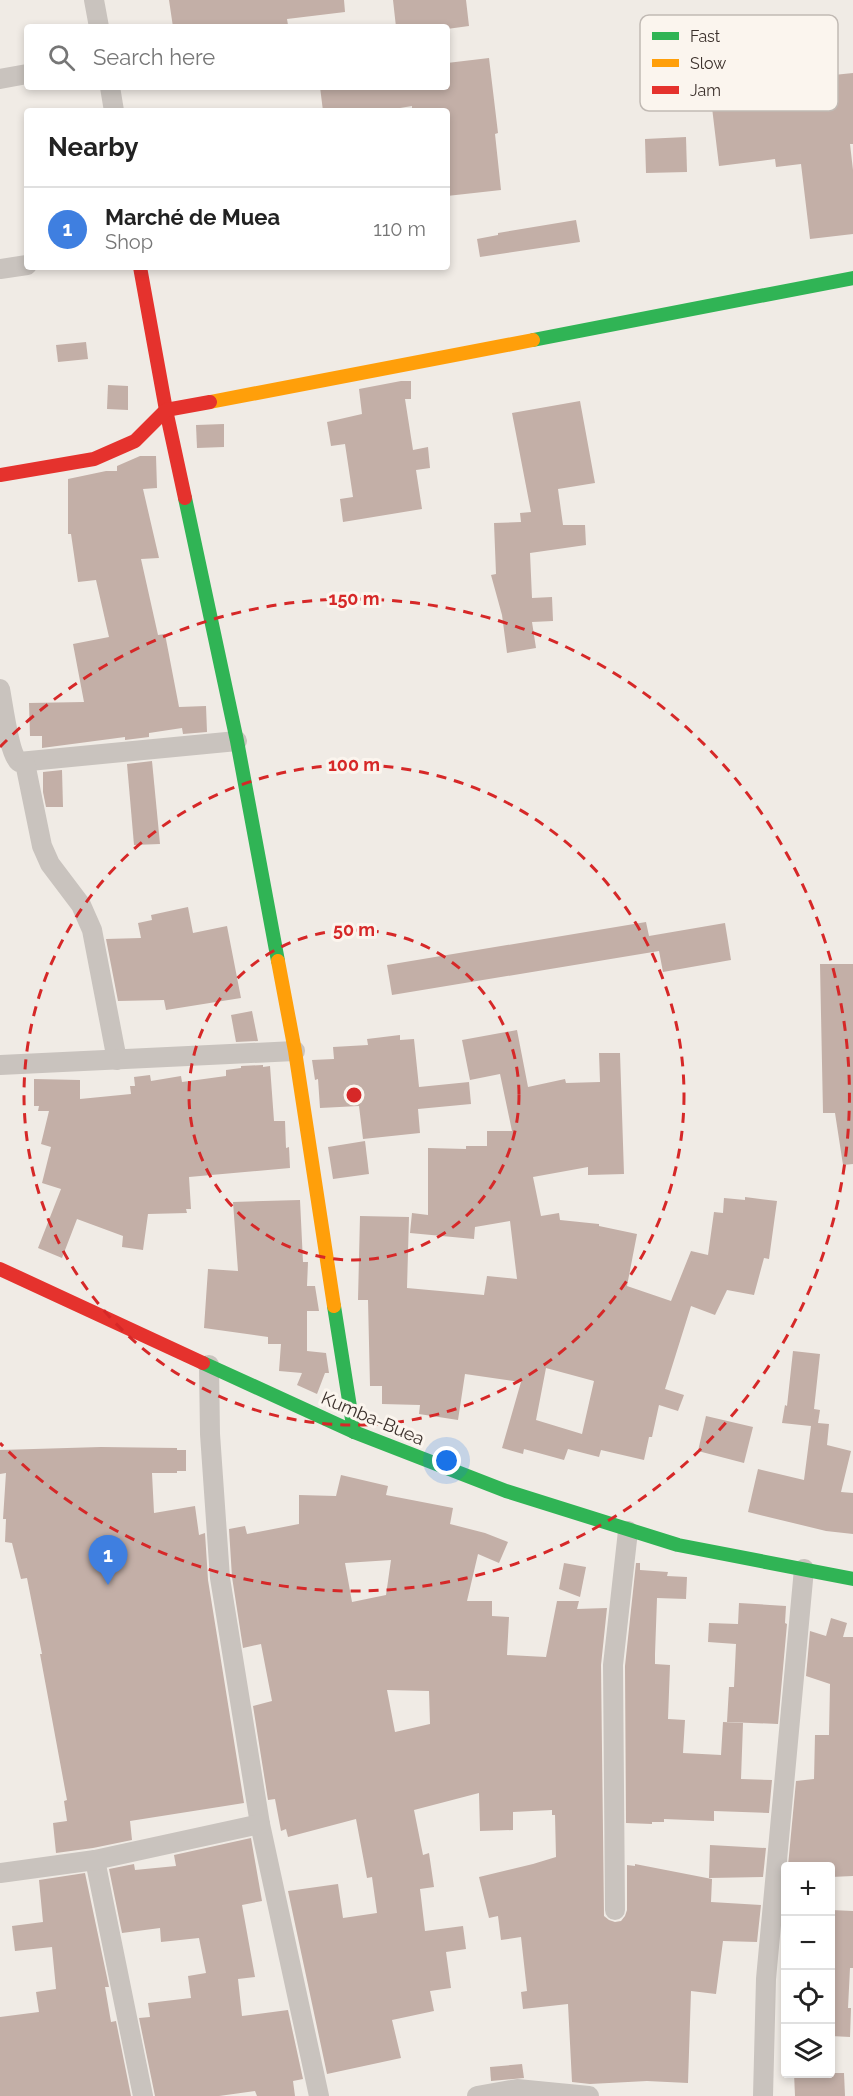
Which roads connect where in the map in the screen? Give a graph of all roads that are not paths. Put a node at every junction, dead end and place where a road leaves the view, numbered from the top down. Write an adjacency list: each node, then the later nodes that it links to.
1 (94, 0): 2 (street)
2 (98, 24)
3 (24, 75): 4 (street)
4 (0, 79)
5 (110, 90): 6 (street)
6 (114, 108)
7 (24, 265): 8 (street)
8 (0, 269)
9 (141, 270): 11 (main road)
10 (853, 278): 11 (main road)
11 (166, 410): 12 (main road); 14 (main road)
12 (0, 475)
13 (0, 689): 15 (street)
14 (237, 741): 15 (street); 16 (main road)
15 (25, 763): 17 (street)
16 (295, 1051): 17 (street); 21 (main road)
17 (117, 1060): 18 (street)
18 (0, 1065)
19 (0, 1269): 20 (main road, Kumba-Buea)
20 (209, 1365): 21 (main road, Kumba-Buea); 25 (street)
21 (354, 1432): 22 (main road, Kumba-Buea)
22 (628, 1531): 23 (main road, Kumba-Buea); 28 (street)
23 (804, 1569): 24 (main road, Kumba-Buea); 34 (street)
24 (853, 1579)
25 (260, 1824): 26 (street); 31 (street)
26 (95, 1860): 27 (street); 30 (street)
27 (0, 1873)
28 (615, 1910)
29 (517, 2093): 32 (street); 33 (street)
30 (143, 2096)
31 (319, 2096)
32 (477, 2096)
33 (589, 2096)
34 (763, 2096)

